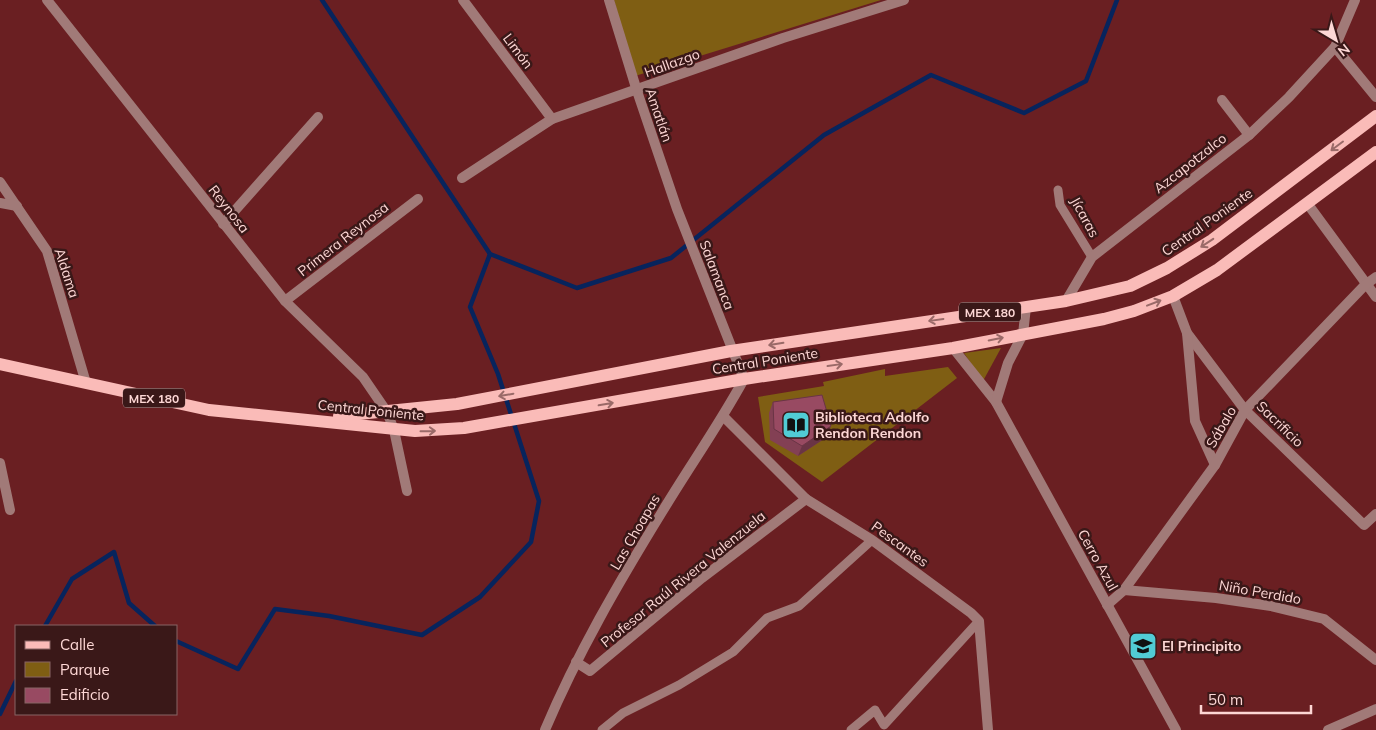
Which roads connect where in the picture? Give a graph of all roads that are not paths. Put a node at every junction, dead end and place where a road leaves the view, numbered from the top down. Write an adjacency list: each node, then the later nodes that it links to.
1 (47, 0): 23 (street, Reynosa)
2 (463, 0): 12 (street, Limón)
3 (609, 0): 7 (street, Amatlán)
4 (904, 0): 7 (street, Hallazgo)
5 (1355, 0): 6 (street, Azcapotzalco)
6 (1334, 47): 8 (street); 13 (street, Azcapotzalco)
7 (637, 91): 12 (street, Hallazgo); 22 (street, Amatlán)
8 (1376, 98)
9 (1222, 100): 13 (street)
10 (1376, 116): 30 (main road, Central Poniente / MEX 180, one-way to 30)
11 (318, 117): 23 (street)
12 (552, 118): 15 (street, Hallazgo)
13 (1249, 135): 24 (street, Azcapotzalco)
14 (1374, 157): 19 (main road, Central Poniente / MEX 180)
15 (462, 178)
16 (0, 182): 21 (street, Aldama)
17 (1058, 190): 24 (lane, Jícaras)
18 (418, 199): 29 (street, Primera Reynosa)
19 (1307, 202): 26 (street); 27 (main road, Central Poniente / MEX 180)
20 (0, 203): 21 (street)
21 (17, 206): 38 (street, Aldama)
22 (677, 209): 35 (street, Salamanca)
23 (223, 224): 29 (street, Reynosa)
24 (1092, 257): 30 (street, Azcapotzalco)
25 (1376, 277): 26 (street, Sábalo)
26 (1365, 285): 28 (street); 40 (street, Sábalo)
27 (1173, 296): 32 (street, Sacrificio); 33 (main road, Central Poniente / MEX 180, one-way to 27)
28 (1376, 297)
29 (286, 301): 41 (street, Reynosa)
30 (1066, 301): 31 (main road, Central Poniente / MEX 180)
31 (1026, 306): 33 (street); 35 (main road, Central Poniente / MEX 180, one-way to 35)
32 (1186, 333): 40 (street, Sacrificio); 46 (street, Sacrificio)
33 (1023, 334): 34 (main road, Central Poniente / MEX 180, one-way to 33); 39 (street)
34 (952, 348): 37 (main road, Central Poniente / MEX 180, one-way to 34); 39 (street, Cerro Azul)
35 (731, 351): 37 (street); 41 (main road, Central Poniente / MEX 180, one-way to 41)
36 (0, 364): 38 (main road, MEX 180)
37 (744, 379): 42 (street, Las Choapas); 44 (main road, Central Poniente / MEX 180, one-way to 37)
38 (86, 383): 43 (main road, MEX 180)
39 (996, 402): 53 (street, Cerro Azul)
40 (1245, 410): 46 (street, Sábalo); 50 (street, Sacrificio)
41 (387, 412): 43 (main road, Central Poniente / MEX 180); 44 (street, Reynosa)
42 (724, 417): 48 (street, Pescantes); 56 (street, Las Choapas)
43 (310, 419): 44 (main road, Central Poniente / MEX 180)
44 (394, 430): 47 (street, Reynosa)
45 (0, 463): 49 (street)
46 (1214, 465): 52 (street, Sábalo)
47 (407, 492)
48 (806, 499): 51 (street, Pescantes); 56 (street, Profesor Raúl Rivera Valenzuela)
49 (10, 510)
50 (1372, 520)
51 (872, 540): 54 (street, Pescantes); 59 (lane)
52 (1124, 590): 53 (street, Sábalo); 55 (street, Niño Perdido)
53 (1107, 606): 62 (street, Cerro Azul)
54 (978, 621): 60 (lane); 61 (street)
55 (1376, 660)
56 (576, 662): 58 (street, Las Choapas)
57 (1376, 710): 63 (street)
58 (545, 730)
59 (602, 730)
60 (851, 730)
61 (988, 730)
62 (1176, 730)
63 (1328, 730)

